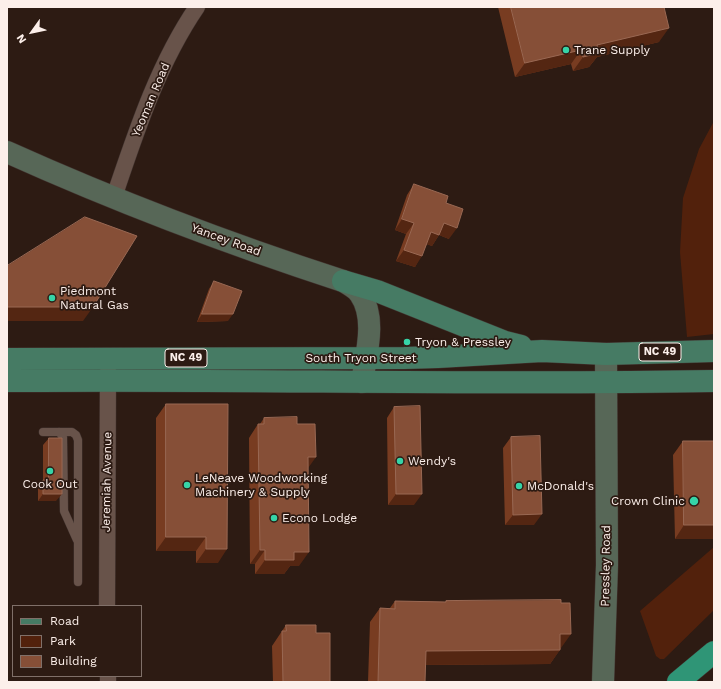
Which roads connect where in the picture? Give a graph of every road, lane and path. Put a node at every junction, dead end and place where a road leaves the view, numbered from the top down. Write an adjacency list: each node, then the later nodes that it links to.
1 (197, 7): 3 (street, Yeoman Road)
2 (7, 152): 3 (street, Yancey Road)
3 (114, 197): 4 (street, Yancey Road)
4 (343, 281): 5 (main road); 10 (street, Yancey Road)
5 (542, 351): 7 (main road, South Tryon Street / NC 49); 10 (main road, South Tryon Street / NC 49)
6 (714, 351): 7 (main road, South Tryon Street / NC 49)
7 (606, 354): 15 (street, Pressley Road)
8 (7, 358): 9 (main road, South Tryon Street / NC 49)
9 (108, 358): 10 (main road, South Tryon Street / NC 49); 11 (street, Jeremiah Avenue)
10 (365, 358): 14 (street, Yancey Road)
11 (108, 380): 12 (main road, South Tryon Street / NC 49); 14 (main road, South Tryon Street / NC 49); 20 (street, Jeremiah Avenue)
12 (7, 381)
13 (714, 381): 15 (main road, South Tryon Street / NC 49)
14 (362, 382): 15 (main road, South Tryon Street / NC 49)
15 (606, 383): 22 (street, Pressley Road)
16 (43, 432): 17 (lane)
17 (59, 432): 18 (lane); 18 (lane)
18 (78, 542): 19 (lane)
19 (78, 582)
20 (107, 605)
21 (714, 652): 23 (highway)
22 (603, 678)
23 (678, 682)

